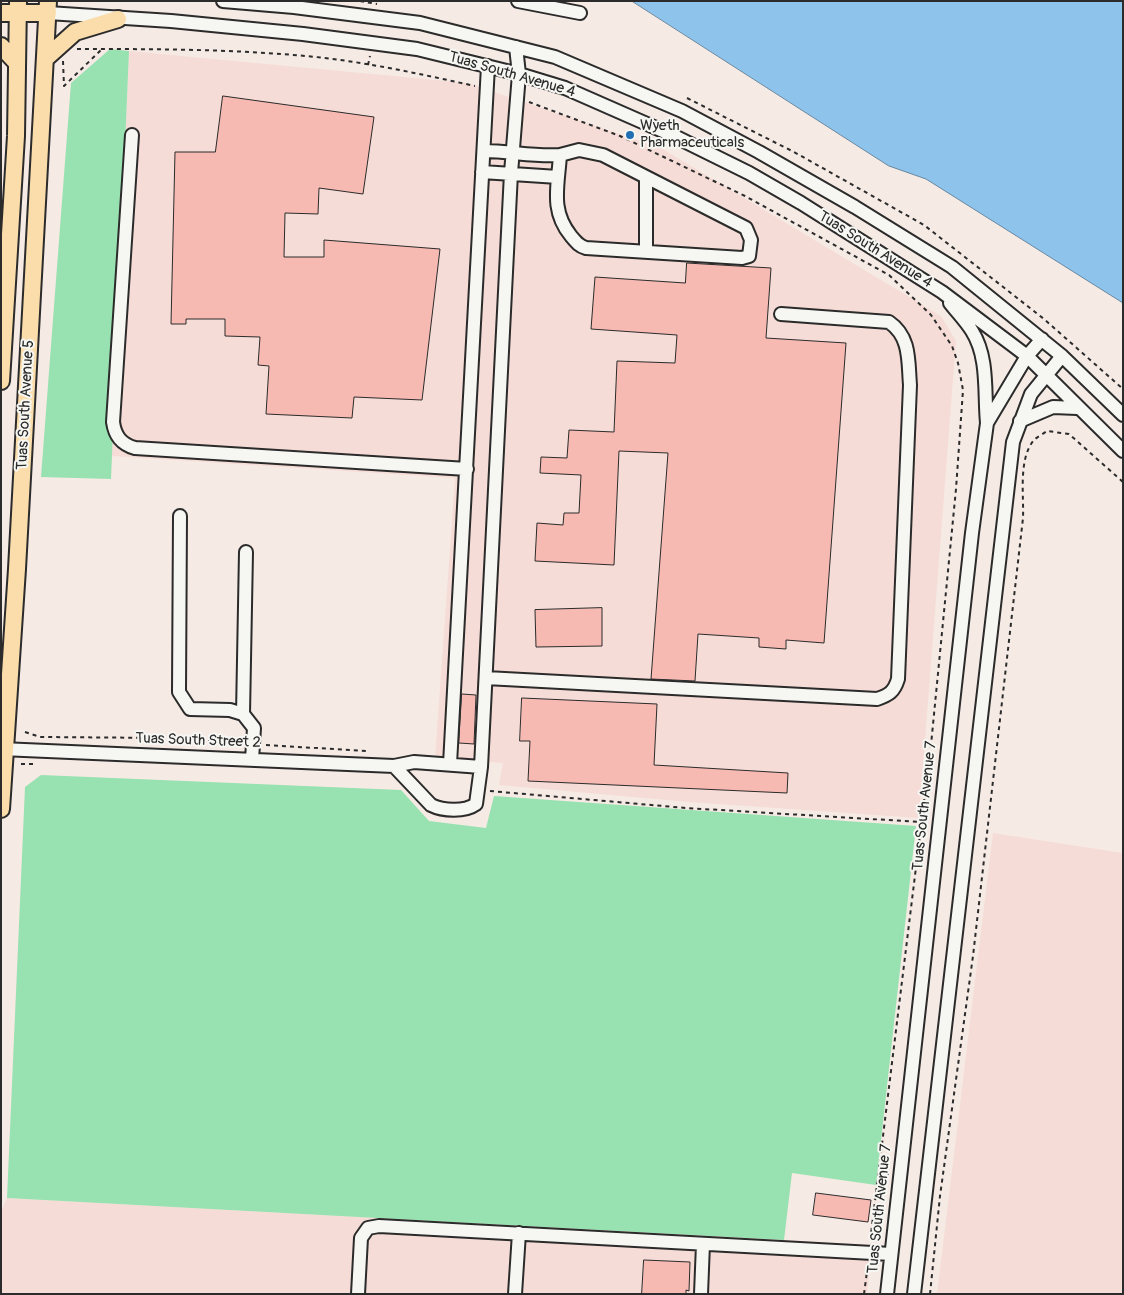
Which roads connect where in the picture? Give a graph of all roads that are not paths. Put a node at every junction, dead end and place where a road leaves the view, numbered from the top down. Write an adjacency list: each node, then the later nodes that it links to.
1 (223, 1): 3 (street, Tuas South Avenue 4)
2 (518, 1): 7 (street)
3 (294, 4): 10 (street, Tuas South Avenue 4)
4 (18, 7): 5 (main road, Tuas South Avenue 4); 6 (main road, Tuas South Avenue 4); 12 (main road, Tuas South Avenue 5)
5 (48, 7): 8 (street, Tuas South Avenue 4); 11 (main road, Tuas South Avenue 5)
6 (1, 13)
7 (580, 13)
8 (118, 19): 11 (main road); 13 (street, Tuas South Avenue 4)
9 (1, 46): 12 (main road)
10 (516, 47): 14 (street); 26 (street, Tuas South Avenue 4)
11 (46, 58): 41 (main road, Tuas South Avenue 5)
12 (16, 62): 30 (main road, Tuas South Avenue 5)
13 (488, 66): 14 (street, Tuas South Avenue 4); 16 (street)
14 (519, 74): 17 (street); 24 (street, Tuas South Avenue 4)
15 (132, 135): 36 (street)
16 (484, 151): 17 (street); 19 (street)
17 (512, 151): 18 (street); 20 (street)
18 (560, 155): 21 (street); 22 (street)
19 (482, 172): 20 (street); 36 (street)
20 (510, 173): 22 (street); 39 (street)
21 (646, 177): 23 (street); 23 (street)
22 (558, 178): 23 (street)
23 (646, 252)
24 (942, 292): 27 (street, Tuas South Avenue 4); 34 (street)
25 (780, 314): 39 (street)
26 (1042, 339): 27 (street, Tuas South Avenue 7); 28 (street, Tuas South Avenue 4)
27 (1027, 356): 29 (street, Tuas South Avenue 4); 34 (street, Tuas South Avenue 7)
28 (1062, 356): 29 (street); 32 (street, Tuas South Avenue 4)
29 (1045, 374): 31 (street, Tuas South Avenue 4); 33 (street)
30 (1, 381)
31 (1077, 408): 33 (street); 35 (street, Tuas South Avenue 4)
32 (1123, 415)
33 (1020, 421): 54 (street)
34 (987, 423): 49 (street, Tuas South Avenue 7)
35 (1123, 451)
36 (467, 468): 43 (street)
37 (180, 516): 40 (street)
38 (246, 552): 40 (street)
39 (486, 678): 45 (street)
40 (243, 714): 42 (street)
41 (3, 749): 42 (street, Tuas South Street 2); 46 (main road, Tuas South Avenue 5)
42 (252, 760): 44 (street, Tuas South Street 2)
43 (450, 764): 44 (street, Tuas South Street 2); 45 (street, Tuas South Street 2)
44 (394, 766): 45 (street)
45 (481, 767)
46 (1, 809)
47 (519, 1233): 48 (street); 50 (street); 51 (street)
48 (703, 1244): 49 (street); 52 (street)
49 (891, 1254): 53 (street, Tuas South Avenue 7)
50 (358, 1294)
51 (515, 1294)
52 (701, 1294)
53 (886, 1294)
54 (914, 1294)

